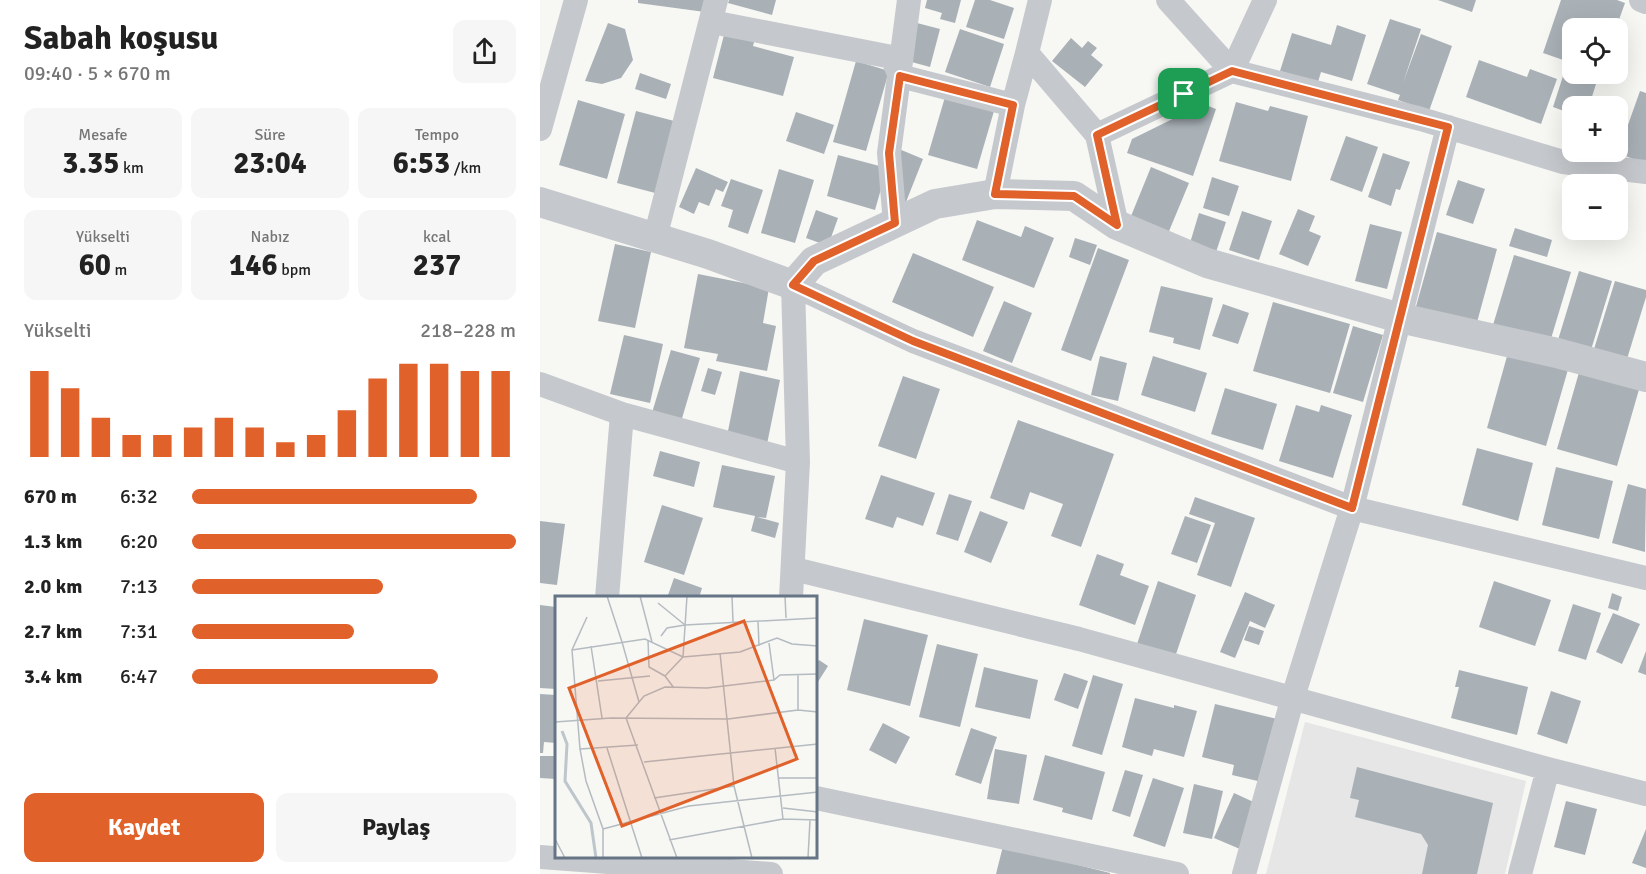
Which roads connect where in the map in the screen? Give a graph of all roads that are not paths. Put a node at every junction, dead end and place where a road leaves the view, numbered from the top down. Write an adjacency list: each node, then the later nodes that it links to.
1 (576, 0): 14 (street)
2 (909, 0): 11 (street)
3 (1040, 0): 9 (street)
4 (1168, 0): 10 (street)
5 (1265, 0): 10 (street)
6 (1641, 0): 7 (street)
7 (1646, 2)
8 (714, 11): 11 (street); 21 (street)
9 (1027, 53): 12 (street); 15 (street)
10 (1232, 71): 13 (street); 15 (street)
11 (900, 76): 12 (street); 19 (street)
12 (1013, 105): 17 (street)
13 (1448, 127): 16 (street); 23 (street)
14 (540, 129)
15 (1097, 135): 20 (street)
16 (1646, 172)
17 (995, 194): 19 (street); 20 (street)
18 (540, 202): 21 (street)
19 (895, 223): 22 (street)
20 (1117, 225): 23 (street)
21 (655, 238): 22 (street)
22 (793, 285): 27 (street); 28 (street)
23 (1400, 318): 24 (street); 28 (street)
24 (1646, 377)
25 (540, 384): 26 (street)
26 (622, 414): 27 (street); 31 (street)
27 (798, 462): 29 (street)
28 (1352, 508): 30 (street); 33 (street)
29 (794, 569): 32 (street); 33 (street)
30 (1646, 578)
31 (607, 596)
32 (791, 596)
33 (1293, 697): 34 (street); 45 (street)
34 (1548, 769): 35 (street); 46 (street)
35 (1646, 794)
36 (818, 798): 44 (street)
37 (540, 857): 38 (street)
38 (555, 859)
39 (556, 859): 41 (street)
40 (783, 859): 43 (street)
41 (596, 864): 42 (street)
42 (771, 874)
43 (785, 874)
44 (1177, 874)
45 (1244, 874)
46 (1520, 874)

